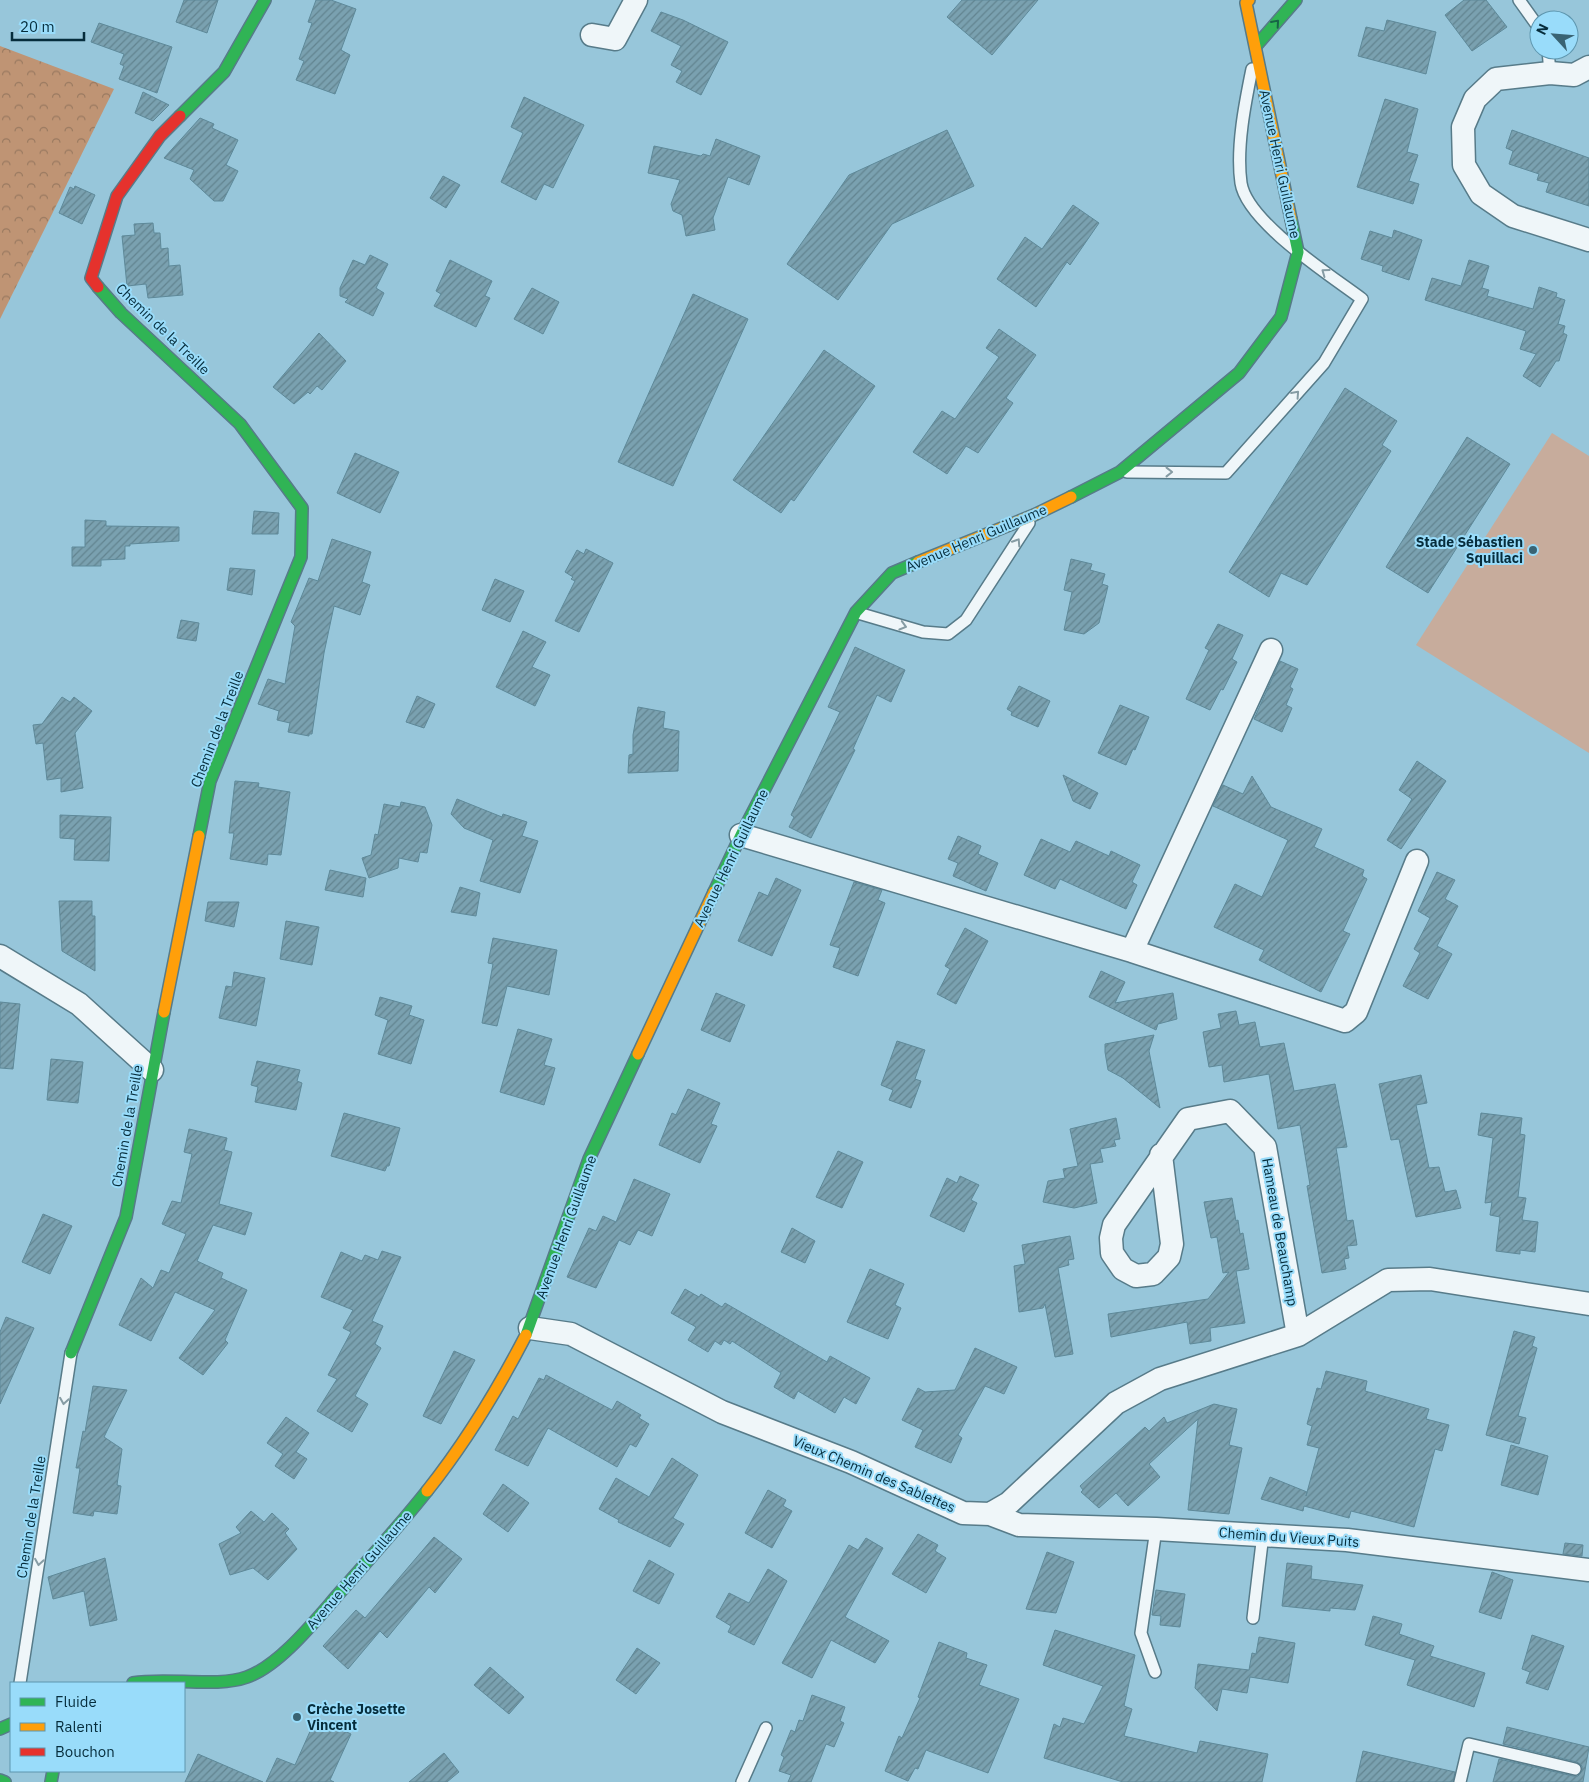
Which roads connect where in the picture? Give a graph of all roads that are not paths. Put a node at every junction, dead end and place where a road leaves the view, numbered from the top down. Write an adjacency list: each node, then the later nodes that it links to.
1 (265, 0): 22 (street, Chemin de la Treille)
2 (636, 0): 7 (street)
3 (1296, 0): 8 (street, one-way to 3)
4 (1519, 0): 6 (lane)
5 (1247, 1): 8 (street, Avenue Henri Guillaume)
6 (1529, 14)
7 (592, 35)
8 (1256, 46): 13 (street, Avenue Henri Guillaume); 13 (lane)
9 (1549, 60): 11 (lane)
10 (1589, 67): 11 (street)
11 (1550, 73): 12 (street)
12 (1589, 240)
13 (1298, 252): 14 (street, Avenue Henri Guillaume); 14 (lane, one-way to 13)
14 (1120, 472): 15 (street, Avenue Henri Guillaume)
15 (1034, 514): 16 (street, Avenue Henri Guillaume); 16 (lane, one-way to 15)
16 (856, 612): 18 (street, Avenue Henri Guillaume)
17 (1271, 650): 20 (street)
18 (741, 835): 20 (street); 25 (street, Avenue Henri Guillaume)
19 (1418, 860): 20 (street)
20 (1132, 951)
21 (0, 956): 22 (street)
22 (152, 1070): 27 (street, Chemin de la Treille)
23 (1161, 1155): 23 (street, Hameau de Beauchamp); 26 (street, Hameau de Beauchamp)
24 (1589, 1304): 26 (street)
25 (530, 1328): 28 (street, Vieux Chemin des Sablettes); 35 (street, Avenue Henri Guillaume)
26 (1298, 1335): 28 (street)
27 (71, 1353): 34 (lane, Chemin de la Treille, one-way to 34)
28 (990, 1514): 29 (street, Chemin du Vieux Puits)
29 (1156, 1529): 30 (street, Chemin du Vieux Puits); 33 (lane)
30 (1263, 1534): 31 (street, Chemin du Vieux Puits); 32 (lane)
31 (1589, 1570)
32 (1253, 1618)
33 (1156, 1672)
34 (20, 1682)
35 (138, 1682)
36 (766, 1728): 40 (lane)
37 (1575, 1769): 41 (lane)
38 (0, 1780): 39 (street)
39 (5, 1782)
40 (742, 1782)
41 (1460, 1782)

